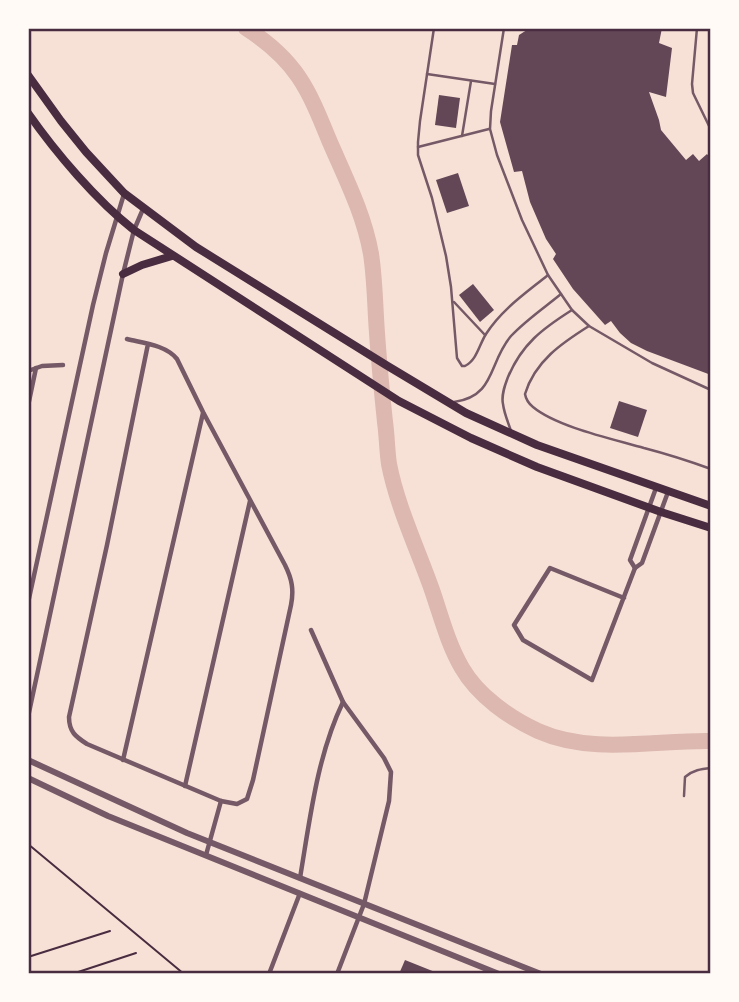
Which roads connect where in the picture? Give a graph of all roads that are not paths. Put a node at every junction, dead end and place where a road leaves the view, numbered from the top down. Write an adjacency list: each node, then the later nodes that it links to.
1 (434, 28): 4 (lane)
2 (503, 28): 7 (lane)
3 (697, 28): 10 (lane)
4 (427, 74): 6 (lane); 12 (lane)
5 (28, 75): 13 (main road)
6 (471, 81): 7 (lane); 11 (lane)
7 (495, 84): 9 (lane)
8 (28, 113): 15 (main road)
9 (490, 129): 11 (lane); 19 (lane)
10 (711, 130)
11 (462, 136): 12 (lane)
12 (418, 147): 21 (lane)
13 (124, 193): 14 (main road); 15 (street)
14 (143, 209): 16 (street); 31 (main road)
15 (117, 216): 16 (main road); 47 (street)
16 (134, 230): 17 (main road); 18 (street)
17 (172, 256): 18 (main road); 40 (main road)
18 (123, 274): 50 (street)
19 (548, 275): 20 (lane); 24 (lane)
20 (561, 294): 22 (lane); 31 (lane)
21 (452, 300): 24 (lane); 24 (lane)
22 (572, 310): 23 (lane); 34 (lane)
23 (589, 326): 30 (lane); 35 (lane)
24 (485, 335)
25 (127, 339): 26 (street)
26 (148, 344): 33 (street); 52 (street)
27 (63, 365): 28 (street)
28 (36, 368): 29 (street); 32 (street)
29 (28, 371)
30 (711, 390)
31 (448, 403): 34 (main road)
32 (28, 405)
33 (204, 412): 38 (street); 52 (street)
34 (513, 435): 36 (main road)
35 (711, 469)
36 (656, 488): 37 (main road); 40 (street)
37 (668, 492): 39 (main road); 41 (street)
38 (250, 501): 55 (street); 57 (street)
39 (711, 506)
40 (649, 508): 41 (main road); 43 (street)
41 (661, 512): 42 (main road); 44 (street)
42 (711, 528)
43 (640, 533): 44 (street); 45 (street)
44 (652, 538): 45 (street)
45 (635, 568): 46 (street)
46 (624, 598): 46 (street)
47 (28, 603)
48 (311, 630): 49 (street)
49 (343, 702): 60 (street); 62 (street)
50 (28, 717)
51 (28, 760): 58 (street)
52 (123, 760): 55 (street)
53 (711, 768): 56 (lane)
54 (28, 778): 59 (street)
55 (185, 786): 57 (street)
56 (684, 796)
57 (221, 801): 58 (street)
58 (209, 842): 59 (street); 60 (street)
59 (205, 855): 61 (street)
60 (300, 878): 62 (street)
61 (300, 893): 63 (street); 64 (street)
62 (364, 904): 63 (street); 67 (street)
63 (360, 918): 65 (street); 66 (street)
64 (269, 974)
65 (337, 974)
66 (499, 974)
67 (541, 974)

